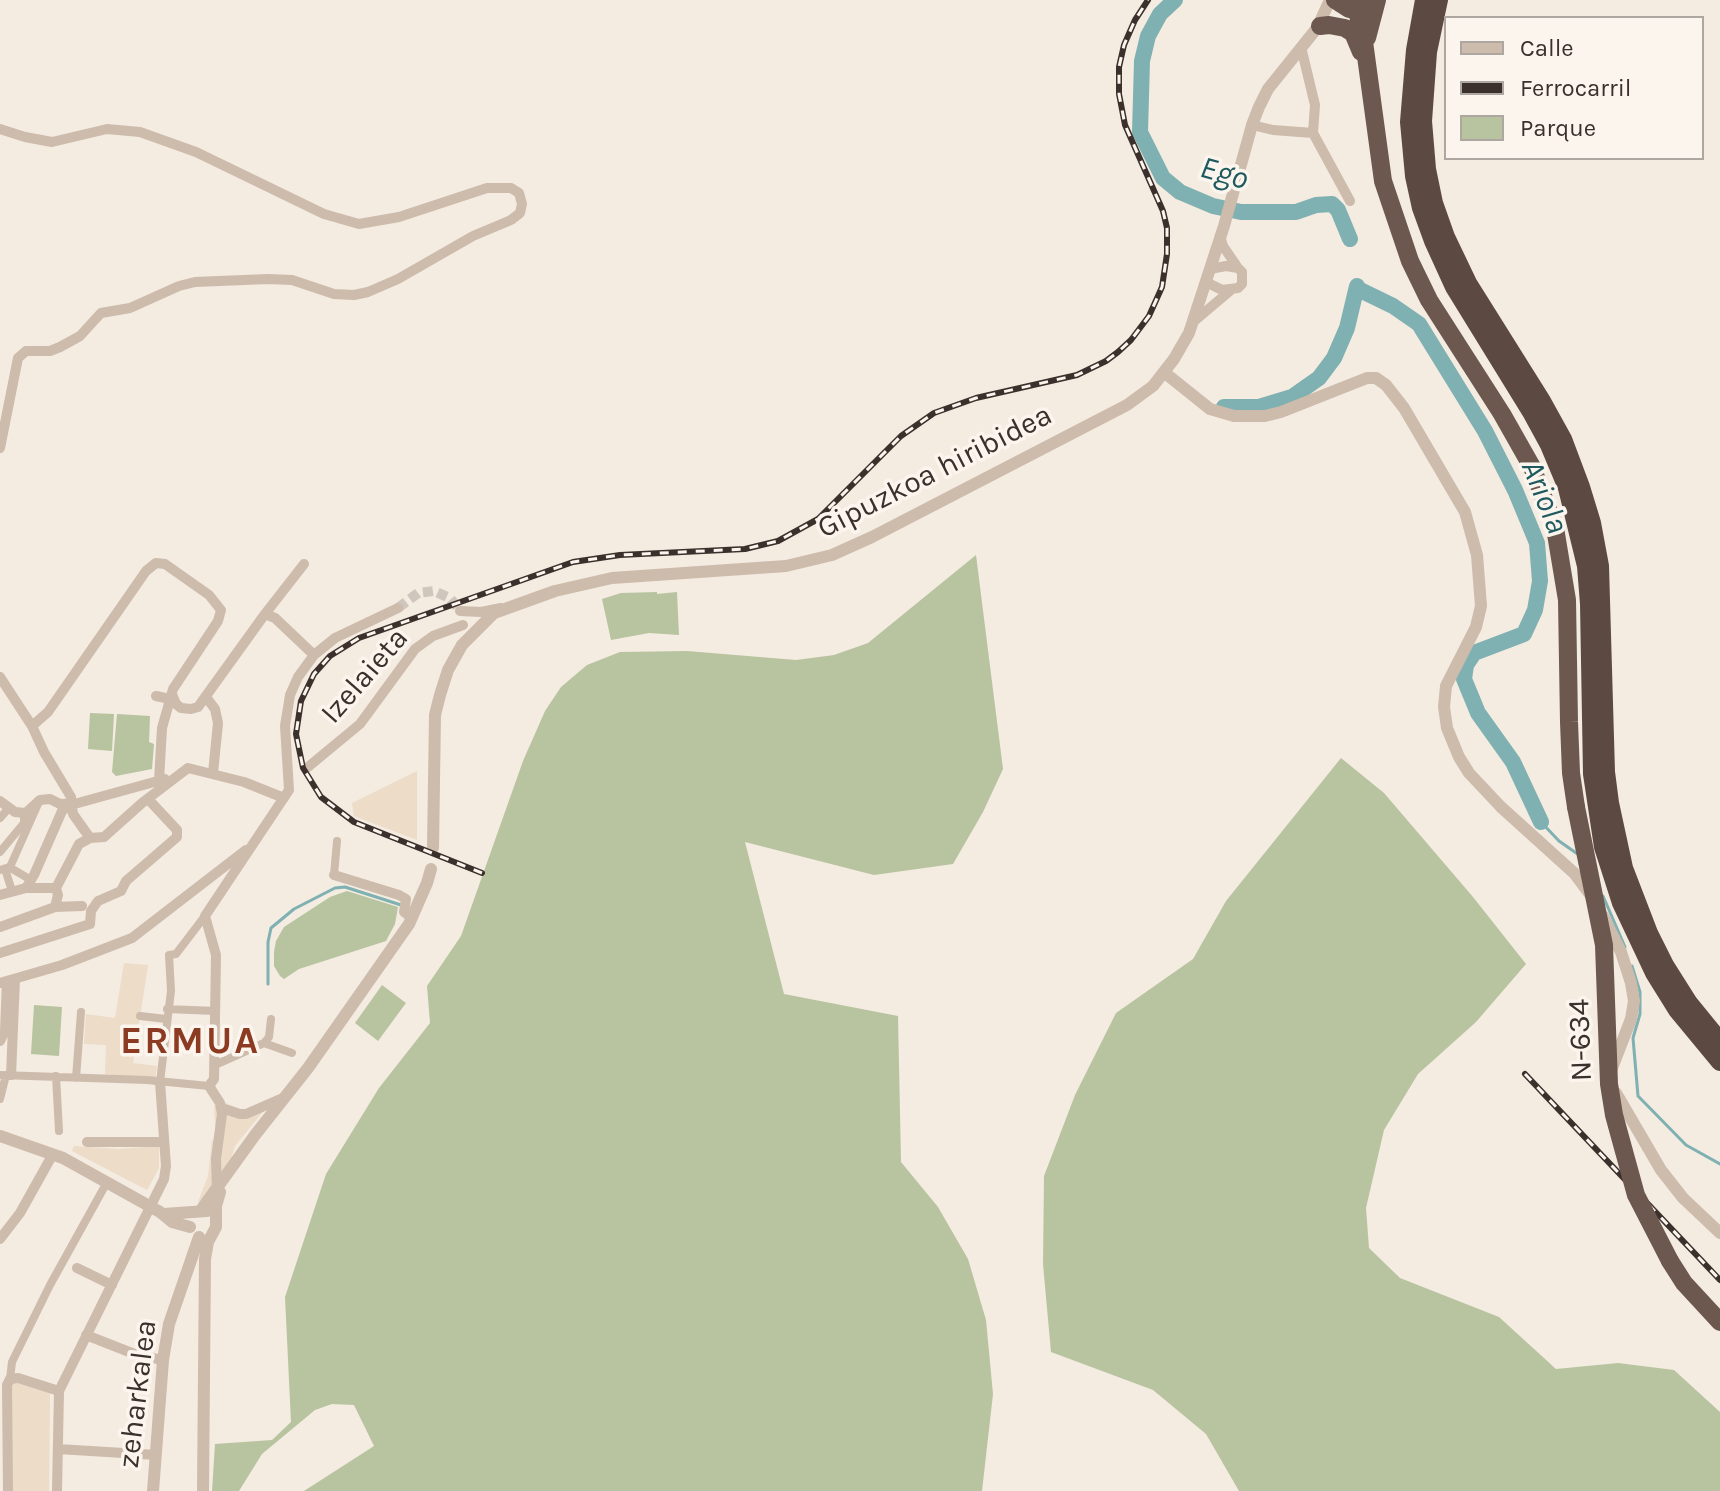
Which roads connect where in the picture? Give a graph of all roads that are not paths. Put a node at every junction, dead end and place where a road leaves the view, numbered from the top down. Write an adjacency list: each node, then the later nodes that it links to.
1 (1376, 0): 4 (highway); 7 (highway)
2 (1424, 0): 14 (highway)
3 (1439, 0): 14 (highway)
4 (1342, 5): 5 (street); 5 (street); 7 (highway)
5 (1318, 27): 6 (street, Gipuzkoa hiribidea); 8 (highway)
6 (1301, 47): 9 (street, Gipuzkoa hiribidea); 11 (street)
7 (1365, 48): 8 (highway)
8 (1367, 74): 99 (highway, N-634, bridge)
9 (1252, 125): 11 (street); 13 (street, Gipuzkoa hiribidea)
10 (0, 129): 21 (street)
11 (1313, 133): 12 (street)
12 (1350, 201)
13 (1220, 236): 15 (street); 16 (street, Gipuzkoa hiribidea)
14 (1439, 239): 17 (highway)
15 (1238, 268): 16 (street); 18 (street)
16 (1208, 275): 18 (street); 19 (street, Gipuzkoa hiribidea)
17 (1461, 285): 70 (highway); 74 (highway)
18 (1231, 290): 19 (street)
19 (1192, 323): 20 (street, Gipuzkoa hiribidea)
20 (1165, 373): 23 (street, Gipuzkoa hiribidea); 94 (street)
21 (0, 448)
22 (304, 564): 26 (street)
23 (511, 605): 25 (street); 28 (street, Gipuzkoa hiribidea)
24 (398, 608): 29 (street)
25 (461, 610): 27 (street); 28 (street)
26 (265, 614): 29 (street); 33 (street)
27 (463, 625): 28 (street); 35 (street, Izelaieta)
28 (462, 645): 46 (street, Gipuzkoa hiribidea)
29 (314, 655): 38 (street)
30 (0, 677): 34 (street)
31 (156, 696): 32 (street)
32 (171, 696): 33 (street); 34 (street); 37 (street)
33 (206, 697): 36 (street)
34 (32, 726): 41 (street)
35 (308, 767)
36 (213, 773): 37 (street); 38 (street)
37 (157, 785): 39 (street); 41 (street)
38 (284, 798): 47 (street)
39 (148, 799): 44 (street); 57 (street)
40 (40, 800): 41 (street); 43 (street); 49 (street)
41 (71, 804): 44 (street); 52 (street)
42 (2, 809): 43 (street)
43 (24, 813): 48 (street)
44 (90, 838): 53 (street)
45 (337, 841): 51 (street)
46 (433, 848)
47 (248, 850): 58 (street); 62 (street)
48 (0, 852)
49 (5, 869): 52 (street); 54 (street)
50 (431, 869): 59 (street)
51 (334, 875): 59 (street)
52 (28, 884): 53 (street); 54 (street)
53 (56, 888): 56 (street)
54 (12, 891): 55 (street)
55 (0, 895)
56 (55, 907): 57 (street); 60 (street)
57 (86, 908): 61 (street)
58 (205, 916): 63 (street); 64 (street)
59 (412, 918): 81 (street)
60 (0, 927)
61 (0, 953)
62 (7, 981): 69 (street); 73 (street)
63 (167, 1009): 64 (street); 67 (street)
64 (216, 1011): 75 (street)
65 (81, 1012): 78 (street)
66 (140, 1016): 67 (street)
67 (166, 1019): 79 (street)
68 (271, 1019): 71 (street)
69 (0, 1041)
70 (1720, 1041)
71 (264, 1043): 72 (street); 75 (street)
72 (292, 1053)
73 (6, 1054): 76 (street)
74 (1720, 1062)
75 (215, 1065): 80 (street)
76 (6, 1075): 77 (street); 82 (street)
77 (56, 1076): 78 (street); 84 (street)
78 (76, 1078): 79 (street)
79 (160, 1082): 80 (street); 87 (street)
80 (209, 1086): 83 (street)
81 (290, 1092): 83 (street); 89 (street)
82 (0, 1099)
83 (221, 1108): 91 (street)
84 (59, 1131)
85 (0, 1136): 88 (street)
86 (87, 1142): 87 (street)
87 (164, 1142): 92 (street)
88 (53, 1154): 90 (street); 95 (street)
89 (226, 1178): 91 (street); 93 (street, zeharkalea)
90 (106, 1184): 92 (street); 96 (street)
91 (217, 1190): 93 (street)
92 (149, 1206): 93 (street); 98 (street)
93 (198, 1227): 101 (street, zeharkalea); 110 (street)
94 (1720, 1233)
95 (0, 1239)
96 (64, 1261): 97 (street); 102 (street)
97 (77, 1268): 98 (street)
98 (112, 1285): 100 (street)
99 (1720, 1322)
100 (86, 1335): 101 (street); 103 (street)
101 (163, 1360): 106 (street, zeharkalea)
102 (10, 1379): 103 (street); 104 (street)
103 (59, 1391): 105 (street)
104 (4, 1404): 107 (street)
105 (58, 1449): 106 (street); 108 (street)
106 (156, 1455): 109 (street, zeharkalea)
107 (8, 1491)
108 (57, 1491)
109 (153, 1491)
110 (203, 1491)

